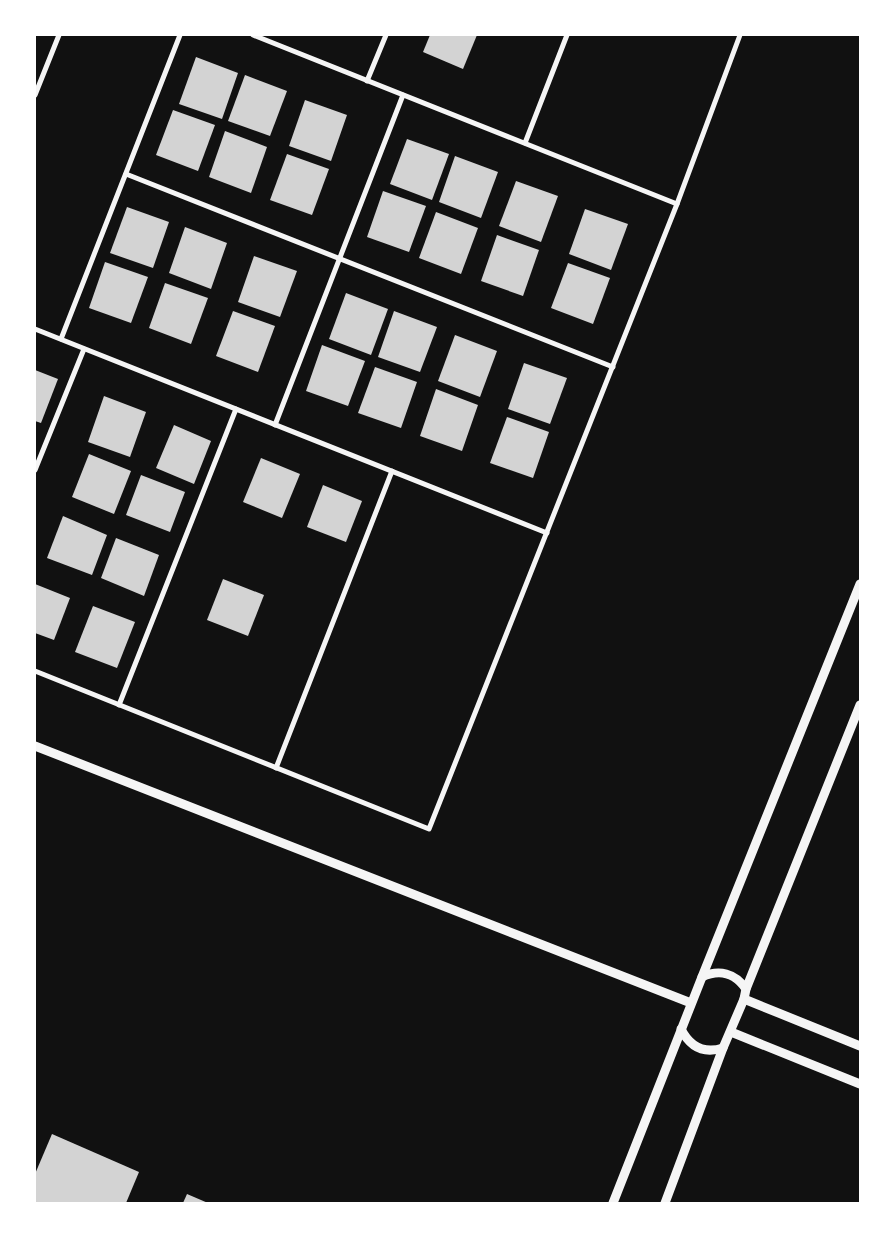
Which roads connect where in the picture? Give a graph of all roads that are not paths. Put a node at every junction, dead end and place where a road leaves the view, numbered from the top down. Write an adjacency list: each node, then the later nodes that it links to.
1 (59, 35): 8 (street)
2 (180, 35): 11 (street)
3 (253, 35): 7 (street)
4 (386, 35): 7 (street)
5 (567, 35): 10 (street)
6 (740, 35): 12 (street)
7 (367, 80): 9 (street)
8 (35, 95)
9 (403, 95): 10 (street); 13 (street)
10 (525, 143): 12 (street)
11 (126, 174): 13 (street); 15 (street)
12 (677, 204): 17 (street)
13 (340, 258): 17 (street); 19 (street)
14 (35, 329): 15 (street)
15 (61, 340): 16 (street)
16 (84, 349): 18 (street); 20 (street)
17 (613, 367): 22 (street)
18 (236, 409): 19 (street); 25 (street)
19 (275, 425): 21 (street)
20 (35, 470)
21 (392, 471): 22 (street); 28 (street)
22 (547, 533): 28 (street)
23 (860, 584): 29 (street)
24 (35, 672): 25 (street)
25 (119, 705): 28 (street)
26 (860, 705): 30 (street)
27 (35, 746): 32 (street)
28 (276, 768)
29 (702, 977): 30 (street); 32 (street)
30 (746, 989): 31 (street)
31 (744, 999): 34 (street); 35 (street)
32 (691, 1003): 33 (street)
33 (681, 1029): 36 (street); 38 (street)
34 (731, 1032): 36 (street); 37 (street)
35 (860, 1046)
36 (723, 1048): 39 (street)
37 (860, 1084)
38 (613, 1203)
39 (665, 1203)

